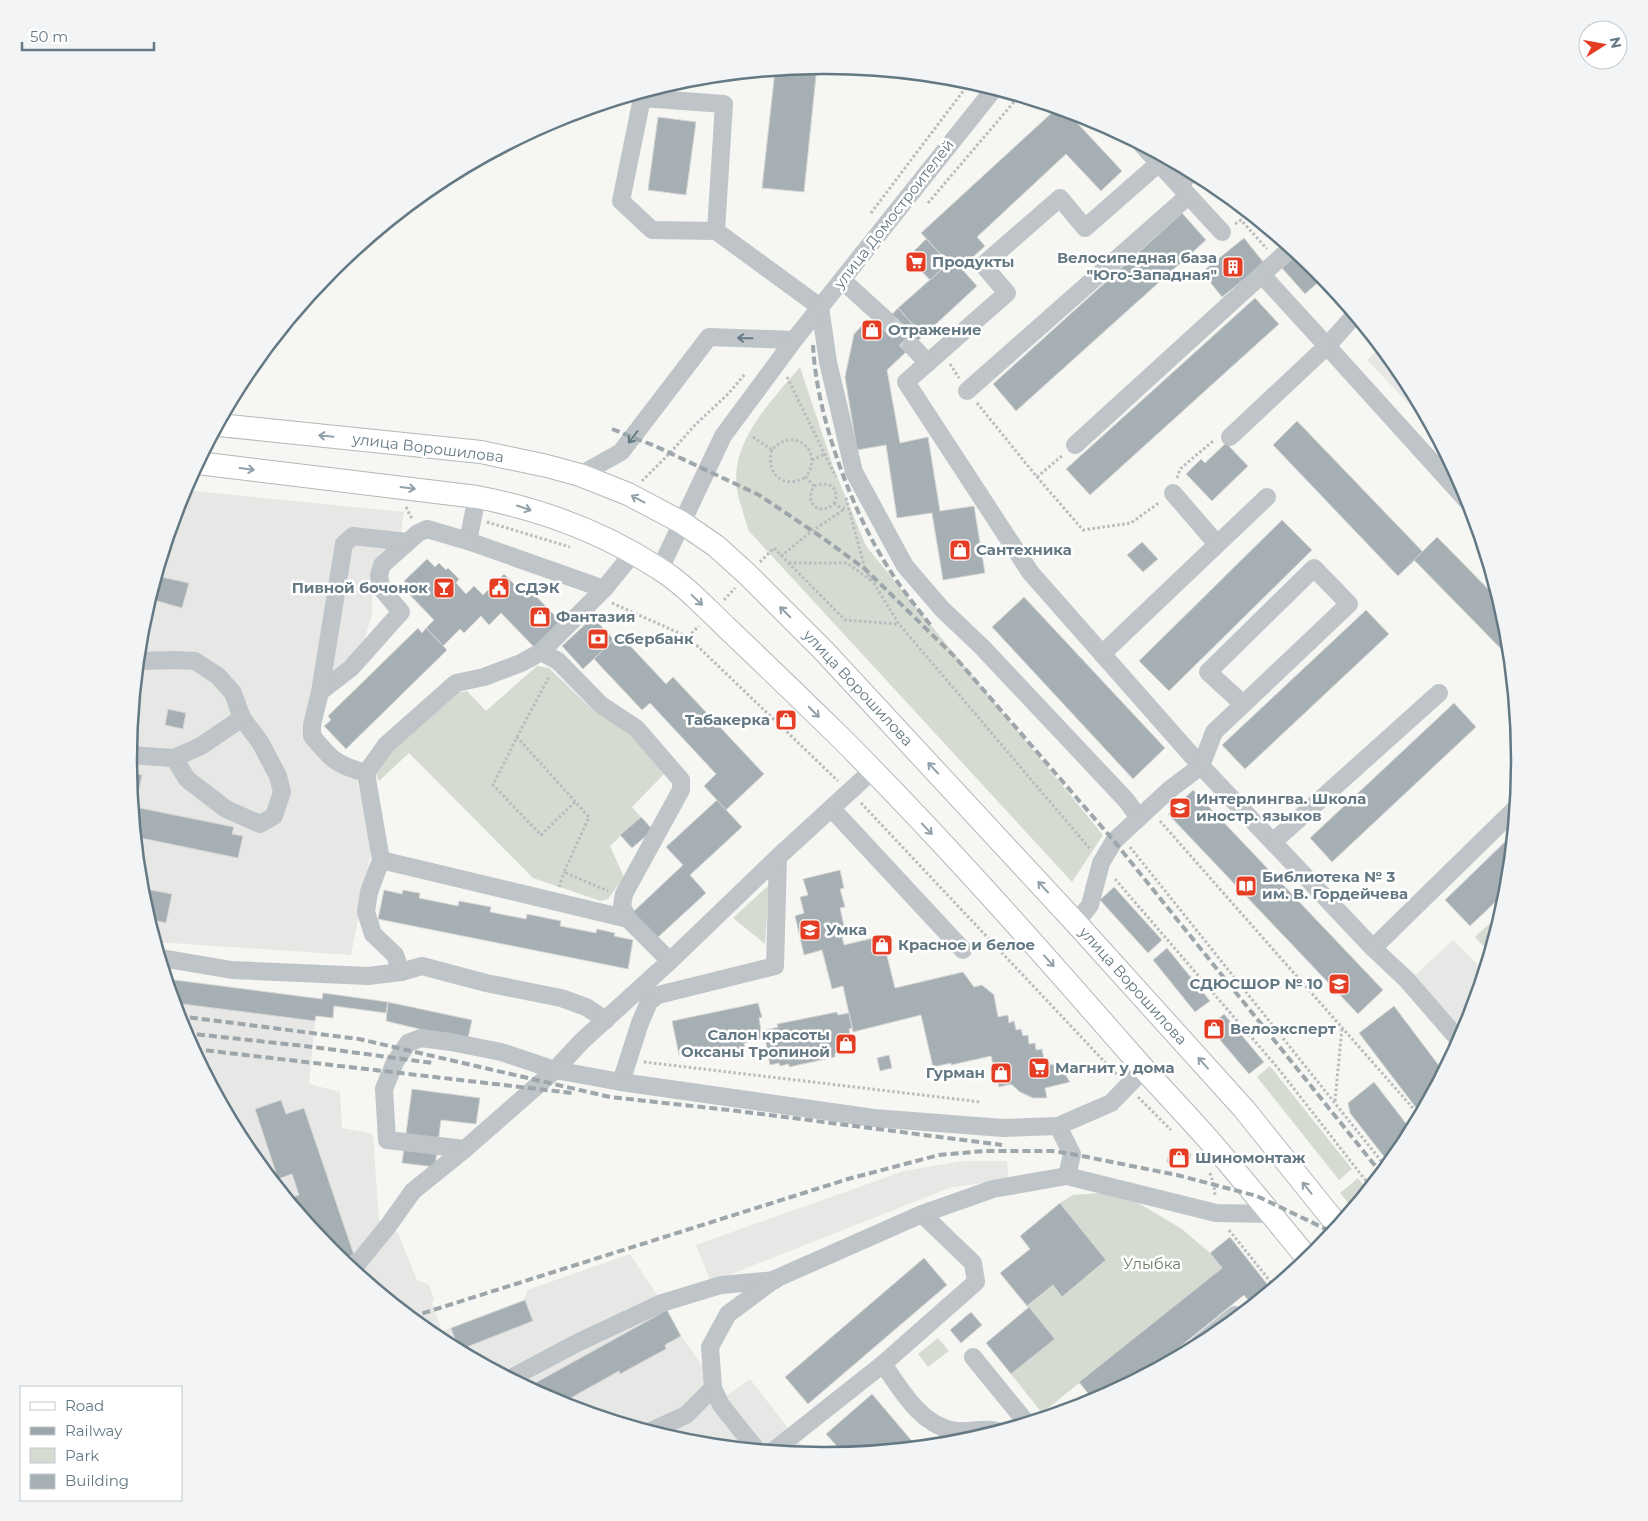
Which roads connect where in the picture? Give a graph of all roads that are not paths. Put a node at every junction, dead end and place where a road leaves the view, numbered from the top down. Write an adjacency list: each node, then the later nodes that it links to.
1 (990, 94): 12 (street, улица Домостроителей)
2 (642, 98): 8 (street)
3 (643, 98): 8 (street)
4 (1157, 160): 5 (street)
5 (1159, 163): 7 (street); 19 (street)
6 (1189, 179): 7 (street)
7 (1183, 190): 9 (street); 20 (street)
8 (716, 231): 13 (street)
9 (1222, 232)
10 (1286, 253): 11 (street)
11 (1262, 275): 18 (street); 23 (street)
12 (842, 280): 13 (street, улица Домостроителей); 14 (street)
13 (820, 307): 16 (street, улица Домостроителей); 50 (street)
14 (886, 320)
15 (1350, 320): 18 (street)
16 (794, 340): 25 (street, one-way to 25); 30 (street, улица Домостроителей)
17 (912, 346): 19 (street)
18 (1327, 346): 22 (street); 26 (street)
19 (928, 363): 38 (street)
20 (968, 391)
21 (225, 426): 25 (main road, улица Ворошилова, one-way to 21)
22 (1230, 436)
23 (1075, 445)
24 (205, 464): 29 (main road, one-way to 29)
25 (580, 475): 30 (main road, улица Ворошилова, one-way to 25)
26 (1452, 484)
27 (1173, 493): 33 (street)
28 (1267, 497): 33 (street)
29 (475, 507): 31 (street); 34 (main road, one-way to 34)
30 (681, 522): 35 (street, улица Домостроителей); 56 (main road, улица Ворошилова, one-way to 30)
31 (468, 541): 32 (street); 36 (street)
32 (407, 542): 40 (street); 40 (street)
33 (1217, 544): 38 (street)
34 (633, 553): 35 (main road); 36 (street)
35 (660, 568): 47 (main road, one-way to 47)
36 (604, 589): 37 (street)
37 (541, 652): 48 (street); 55 (street)
38 (1102, 654): 46 (street)
39 (145, 661): 43 (street)
40 (320, 692): 48 (street)
41 (1439, 693): 52 (street)
42 (1243, 704): 42 (street); 46 (street)
43 (242, 718): 45 (street); 45 (street)
44 (137, 756): 45 (street)
45 (174, 758)
46 (1201, 766): 50 (street); 52 (street)
47 (873, 770): 49 (street); 64 (main road, one-way to 64)
48 (366, 773): 54 (street)
49 (831, 808): 53 (street); 58 (street)
50 (1145, 814): 56 (street)
51 (1508, 816): 57 (street)
52 (1273, 842): 57 (street)
53 (778, 857): 60 (street); 66 (street)
54 (381, 860): 55 (street); 61 (street)
55 (628, 919): 60 (street)
56 (1076, 923): 72 (main road, улица Ворошилова, one-way to 56)
57 (1373, 948): 63 (street)
58 (963, 950)
59 (167, 959): 61 (street)
60 (670, 961): 62 (street)
61 (401, 972): 62 (street)
62 (606, 1020): 65 (street)
63 (1453, 1034)
64 (1144, 1069): 67 (street); 71 (main road)
65 (556, 1070): 66 (street); 68 (street); 68 (street)
66 (621, 1082): 67 (street)
67 (1058, 1126): 69 (street)
68 (464, 1149): 74 (street)
69 (1067, 1176): 70 (street); 71 (street)
70 (922, 1214): 75 (street); 77 (street)
71 (1272, 1214): 73 (main road)
72 (1333, 1220)
73 (1303, 1253)
74 (357, 1264)
75 (775, 1280): 78 (street); 79 (street)
76 (974, 1356): 80 (street)
77 (883, 1364): 82 (street); 84 (street)
78 (517, 1375)
79 (713, 1388): 81 (street); 83 (street)
80 (1023, 1418)
81 (660, 1427)
82 (951, 1435)
83 (751, 1443)
84 (779, 1446)

